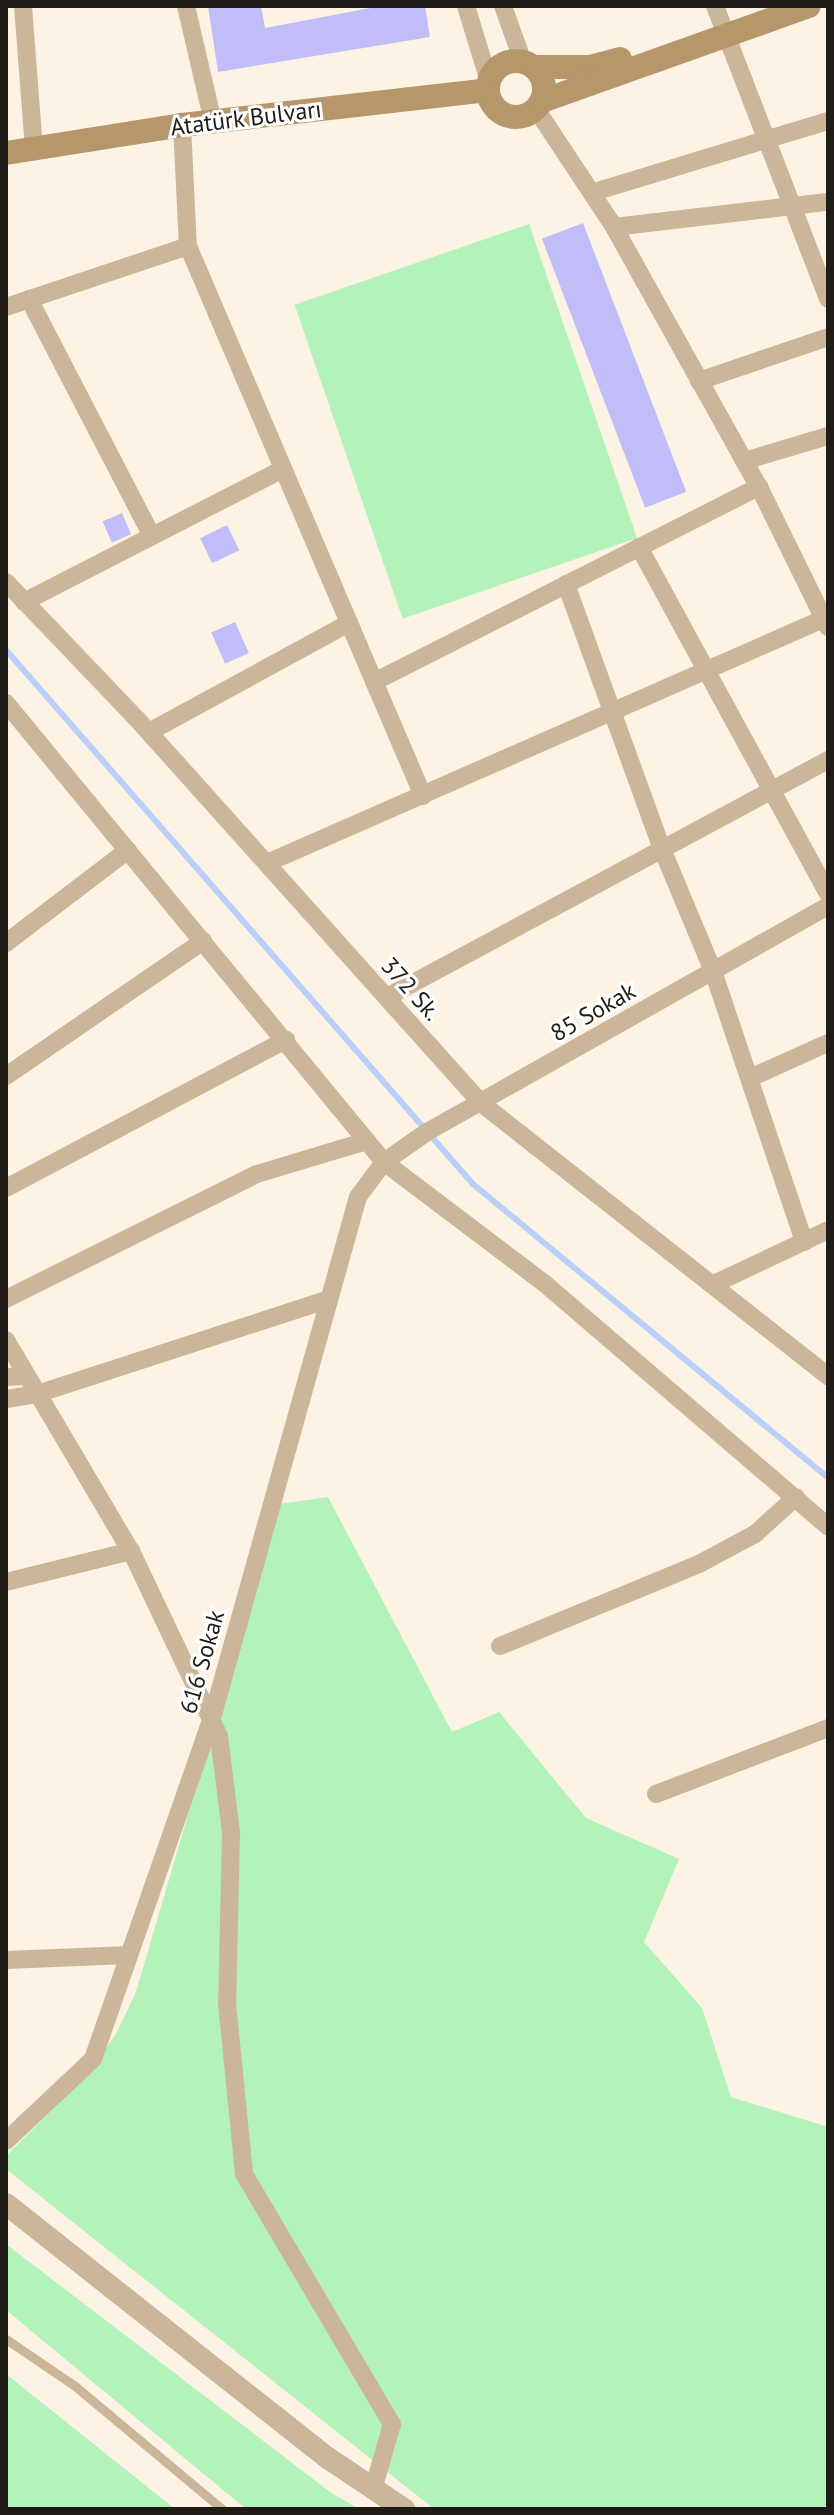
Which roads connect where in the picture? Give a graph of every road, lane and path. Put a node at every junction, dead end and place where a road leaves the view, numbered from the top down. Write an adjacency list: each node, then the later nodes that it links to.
1 (23, 6): 16 (street)
2 (186, 6): 13 (street)
3 (466, 6): 10 (street)
4 (503, 6): 9 (street)
5 (715, 6): 8 (street)
6 (790, 6): 8 (main road)
7 (809, 6): 8 (main road)
8 (723, 34): 9 (main road); 11 (main road); 15 (street)
9 (528, 65): 10 (main road); 11 (main road)
10 (488, 86): 11 (main road); 13 (main road, Atatürk Bulvarı)
11 (539, 105): 18 (street)
12 (828, 121): 15 (street)
13 (213, 122): 14 (main road, Atatürk Bulvarı)
14 (182, 125): 16 (main road, Atatürk Bulvarı); 22 (street)
15 (765, 141): 18 (street); 20 (street)
16 (34, 148): 17 (main road, Atatürk Bulvarı)
17 (6, 153)
18 (594, 192): 21 (street)
19 (828, 202): 20 (street)
20 (791, 206): 21 (street); 24 (street)
21 (614, 227): 27 (street)
22 (188, 246): 23 (street); 30 (street)
23 (29, 299): 25 (street); 32 (street)
24 (828, 299)
25 (6, 307)
26 (828, 337): 27 (street)
27 (699, 381): 29 (street)
28 (828, 436): 29 (street)
29 (744, 461): 31 (street)
30 (283, 469): 32 (street); 38 (street)
31 (759, 487): 33 (street); 37 (street)
32 (152, 536): 36 (street)
33 (639, 547): 35 (street); 39 (street)
34 (6, 582): 36 (street, 372 Sk.)
35 (566, 584): 40 (street); 42 (street)
36 (24, 602): 43 (street, 372 Sk.)
37 (827, 621): 39 (street)
38 (349, 623): 40 (street); 43 (street)
39 (707, 671): 42 (street); 45 (street)
40 (374, 682): 46 (street)
41 (6, 703): 48 (street)
42 (613, 713): 46 (street); 47 (street)
43 (149, 732): 49 (street, 372 Sk.)
44 (828, 760): 45 (street)
45 (772, 790): 47 (street); 50 (street)
46 (423, 796): 49 (street)
47 (662, 849): 54 (street); 55 (street)
48 (128, 850): 52 (street); 53 (street)
49 (267, 863): 55 (street, 372 Sk.)
50 (828, 893)
51 (828, 906): 54 (street, 85 Sokak)
52 (203, 941): 56 (street); 58 (street)
53 (6, 943)
54 (713, 971): 59 (street); 60 (street, 85 Sokak)
55 (387, 997): 60 (street, 372 Sk.)
56 (286, 1040): 61 (street); 63 (street)
57 (828, 1043): 59 (street)
58 (6, 1076)
59 (750, 1078): 65 (street)
60 (481, 1103): 62 (street, 85 Sokak); 66 (street, 372 Sk.)
61 (367, 1141): 62 (street); 67 (street)
62 (384, 1162): 68 (street, 616 Sokak); 75 (street)
63 (6, 1188)
64 (828, 1230): 65 (street)
65 (804, 1242): 66 (street)
66 (714, 1284): 71 (street, 372 Sk.)
67 (6, 1299)
68 (329, 1299): 73 (street); 80 (street, 616 Sokak)
69 (6, 1340): 70 (street)
70 (26, 1376): 72 (street); 73 (street)
71 (828, 1376)
72 (6, 1377)
73 (37, 1394): 74 (street); 77 (street)
74 (6, 1399)
75 (796, 1497): 76 (street); 79 (street)
76 (828, 1526)
77 (131, 1551): 78 (street); 80 (street)
78 (6, 1582)
79 (500, 1646)
80 (212, 1718): 83 (street, 616 Sokak); 88 (street)
81 (828, 1728): 82 (street)
82 (656, 1794)
83 (129, 1955): 84 (street); 85 (street, 616 Sokak)
84 (6, 1960)
85 (6, 2141)
86 (6, 2204): 88 (street)
87 (6, 2339): 89 (lane)
88 (373, 2490): 90 (street)
89 (222, 2509)
90 (404, 2509)

